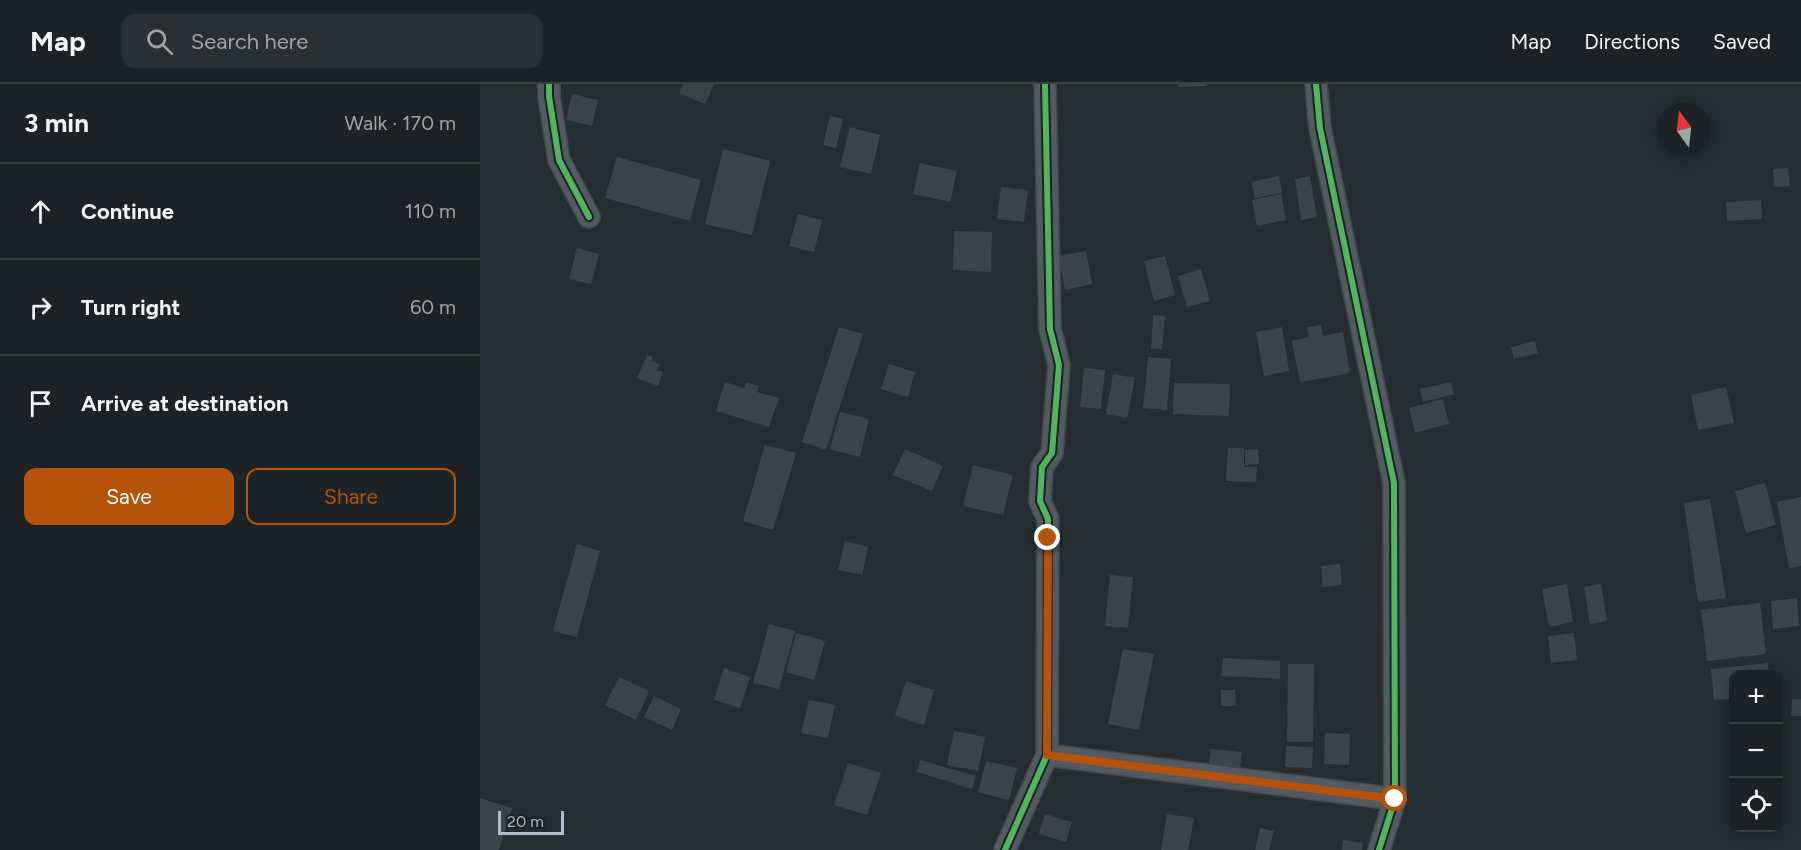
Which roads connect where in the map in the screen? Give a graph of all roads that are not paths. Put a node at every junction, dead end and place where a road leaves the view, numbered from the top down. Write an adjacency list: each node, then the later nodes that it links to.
1 (549, 84): 4 (street)
2 (1045, 84): 5 (street)
3 (1316, 84): 6 (street)
4 (589, 217)
5 (1047, 755): 6 (street); 7 (street)
6 (1395, 799): 8 (street)
7 (1005, 850)
8 (1379, 850)

